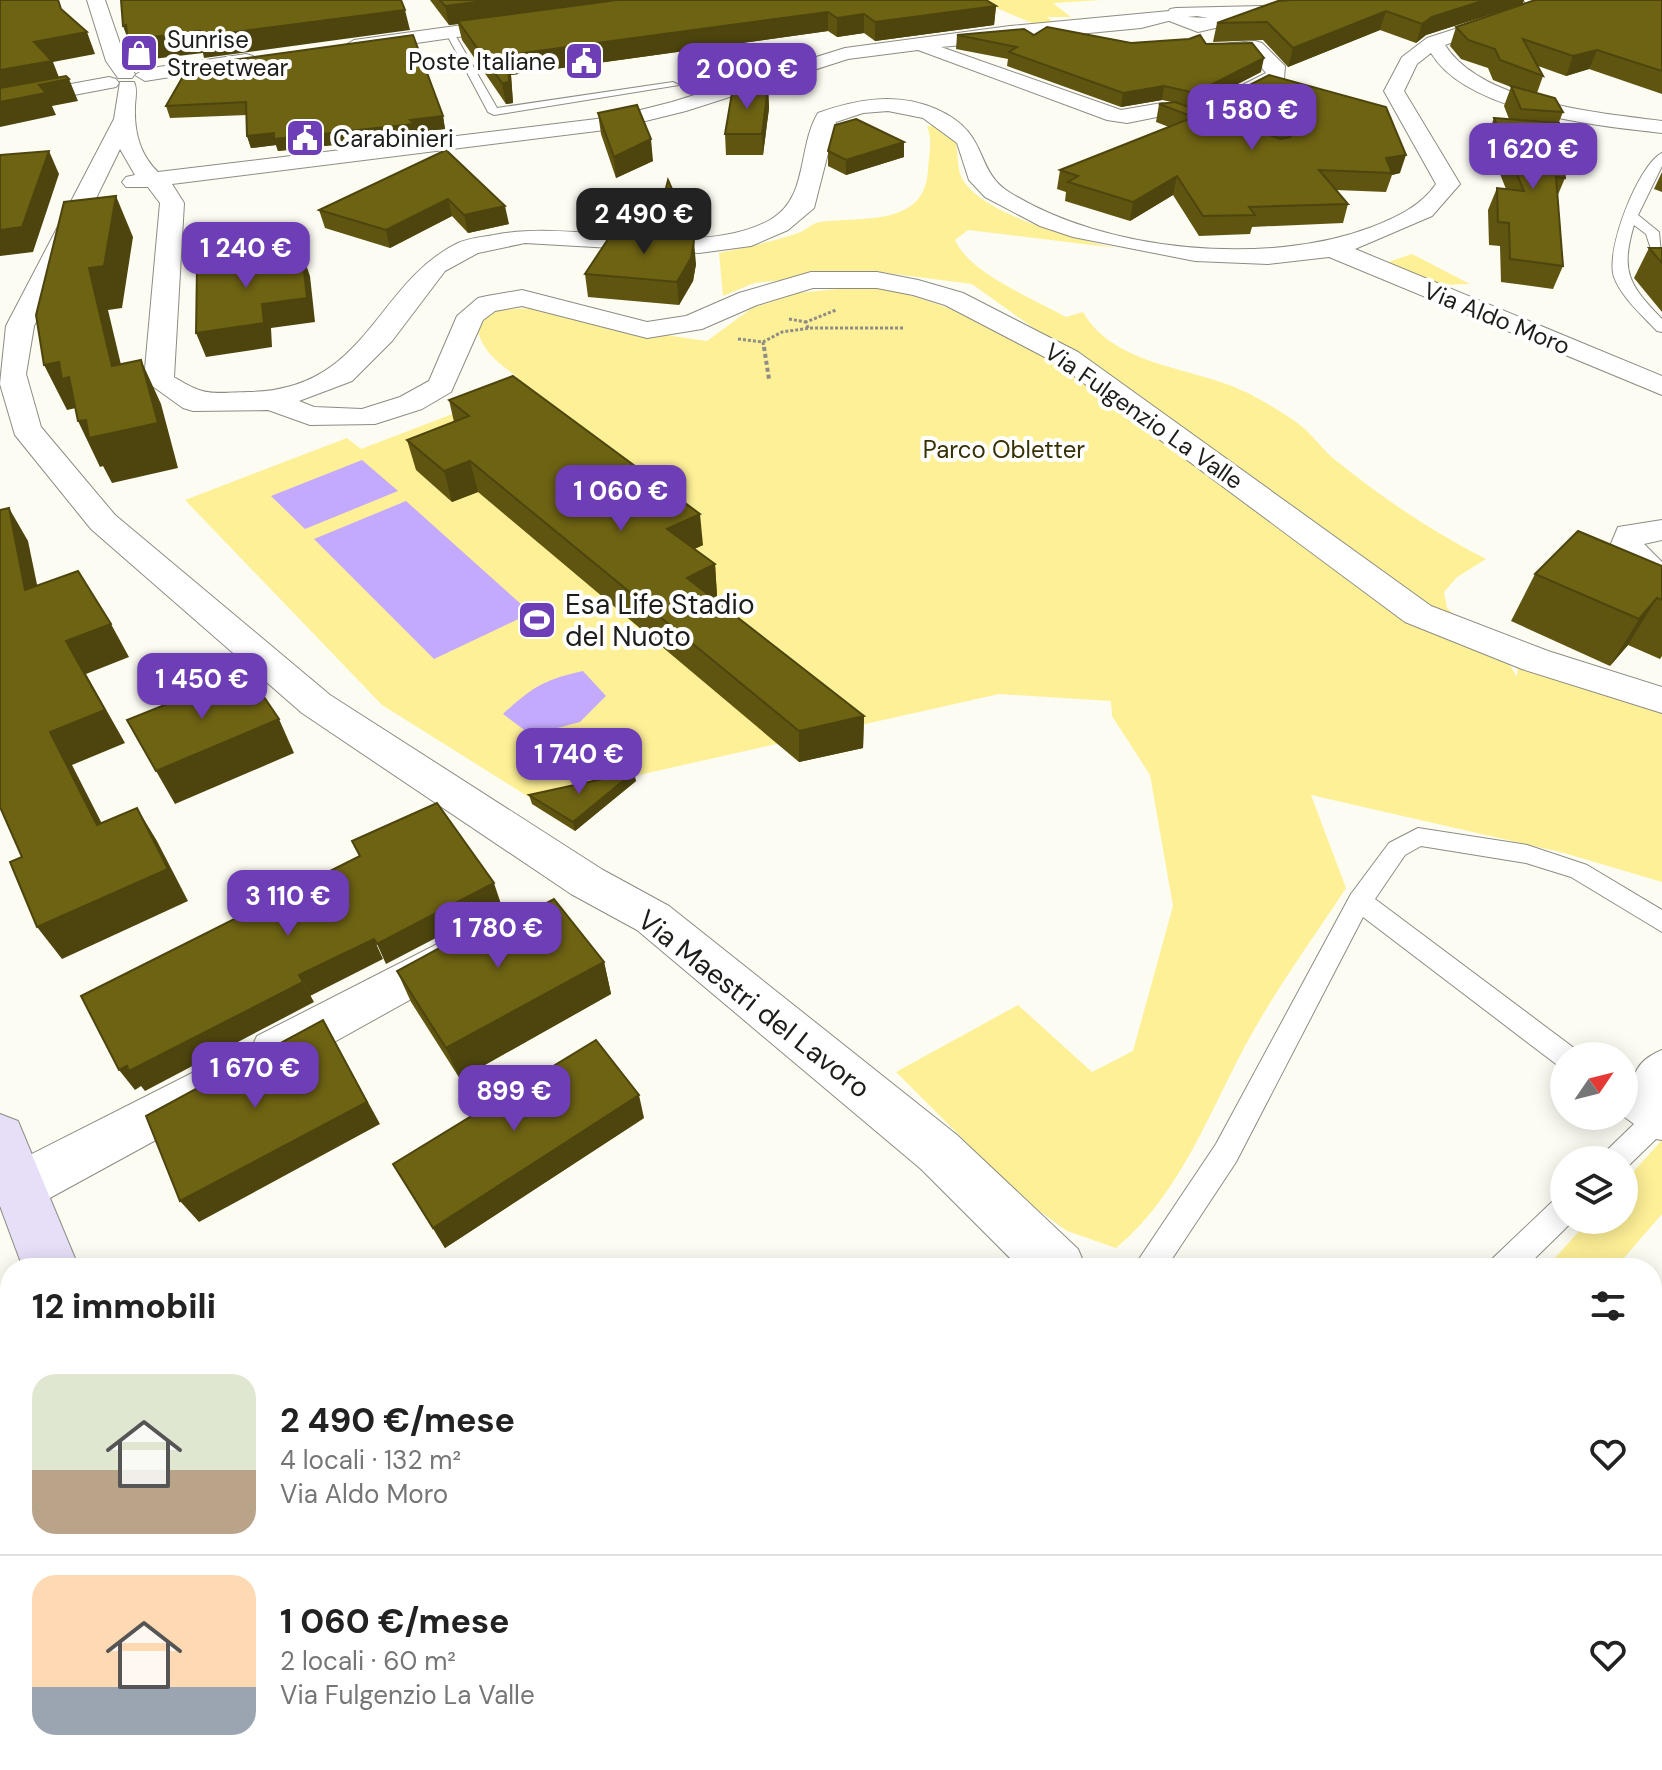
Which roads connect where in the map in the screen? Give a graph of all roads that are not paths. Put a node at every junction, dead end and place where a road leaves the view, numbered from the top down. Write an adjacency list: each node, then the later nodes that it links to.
1 (96, 0): 13 (street)
2 (1533, 0): 8 (street)
3 (1273, 6): 4 (street); 5 (street)
4 (1317, 9)
5 (1192, 13): 9 (street)
6 (543, 20): 7 (street)
7 (449, 33): 10 (street); 14 (lane)
8 (1434, 42): 18 (street); 24 (street)
9 (913, 43): 16 (street); 21 (street)
10 (339, 48)
11 (1210, 50): 16 (street)
12 (260, 58): 13 (street)
13 (127, 80): 15 (street); 17 (street, Via Maestri del Lavoro)
14 (673, 85)
15 (0, 103)
16 (1195, 117): 19 (street)
17 (123, 121): 21 (street, Via Maestri del Lavoro); 22 (street, Via Maestri del Lavoro)
18 (1662, 127)
19 (1226, 129)
20 (1660, 162): 23 (lane)
21 (155, 180): 22 (street); 28 (street)
22 (92, 187): 44 (street, Via Maestri del Lavoro)
23 (1631, 216): 25 (lane); 26 (lane)
24 (1332, 249): 27 (street, Via Aldo Moro); 28 (street)
25 (1662, 261)
26 (1662, 328)
27 (1662, 386)
28 (272, 401): 31 (street, Via Fulgenzio La Valle)
29 (1662, 530): 30 (street)
30 (1662, 582)
31 (1662, 700)
32 (1360, 901): 33 (lane); 35 (lane); 45 (lane)
33 (1662, 922)
34 (489, 935): 41 (street)
35 (1550, 1045)
36 (1662, 1062): 38 (lane)
37 (1638, 1111): 38 (lane)
38 (1658, 1126): 40 (lane)
39 (0, 1137): 41 (main road)
40 (1633, 1146)
41 (9, 1193): 43 (main road)
42 (1550, 1224): 46 (lane)
43 (45, 1258)
44 (1048, 1258)
45 (1155, 1258)
46 (1514, 1258)

